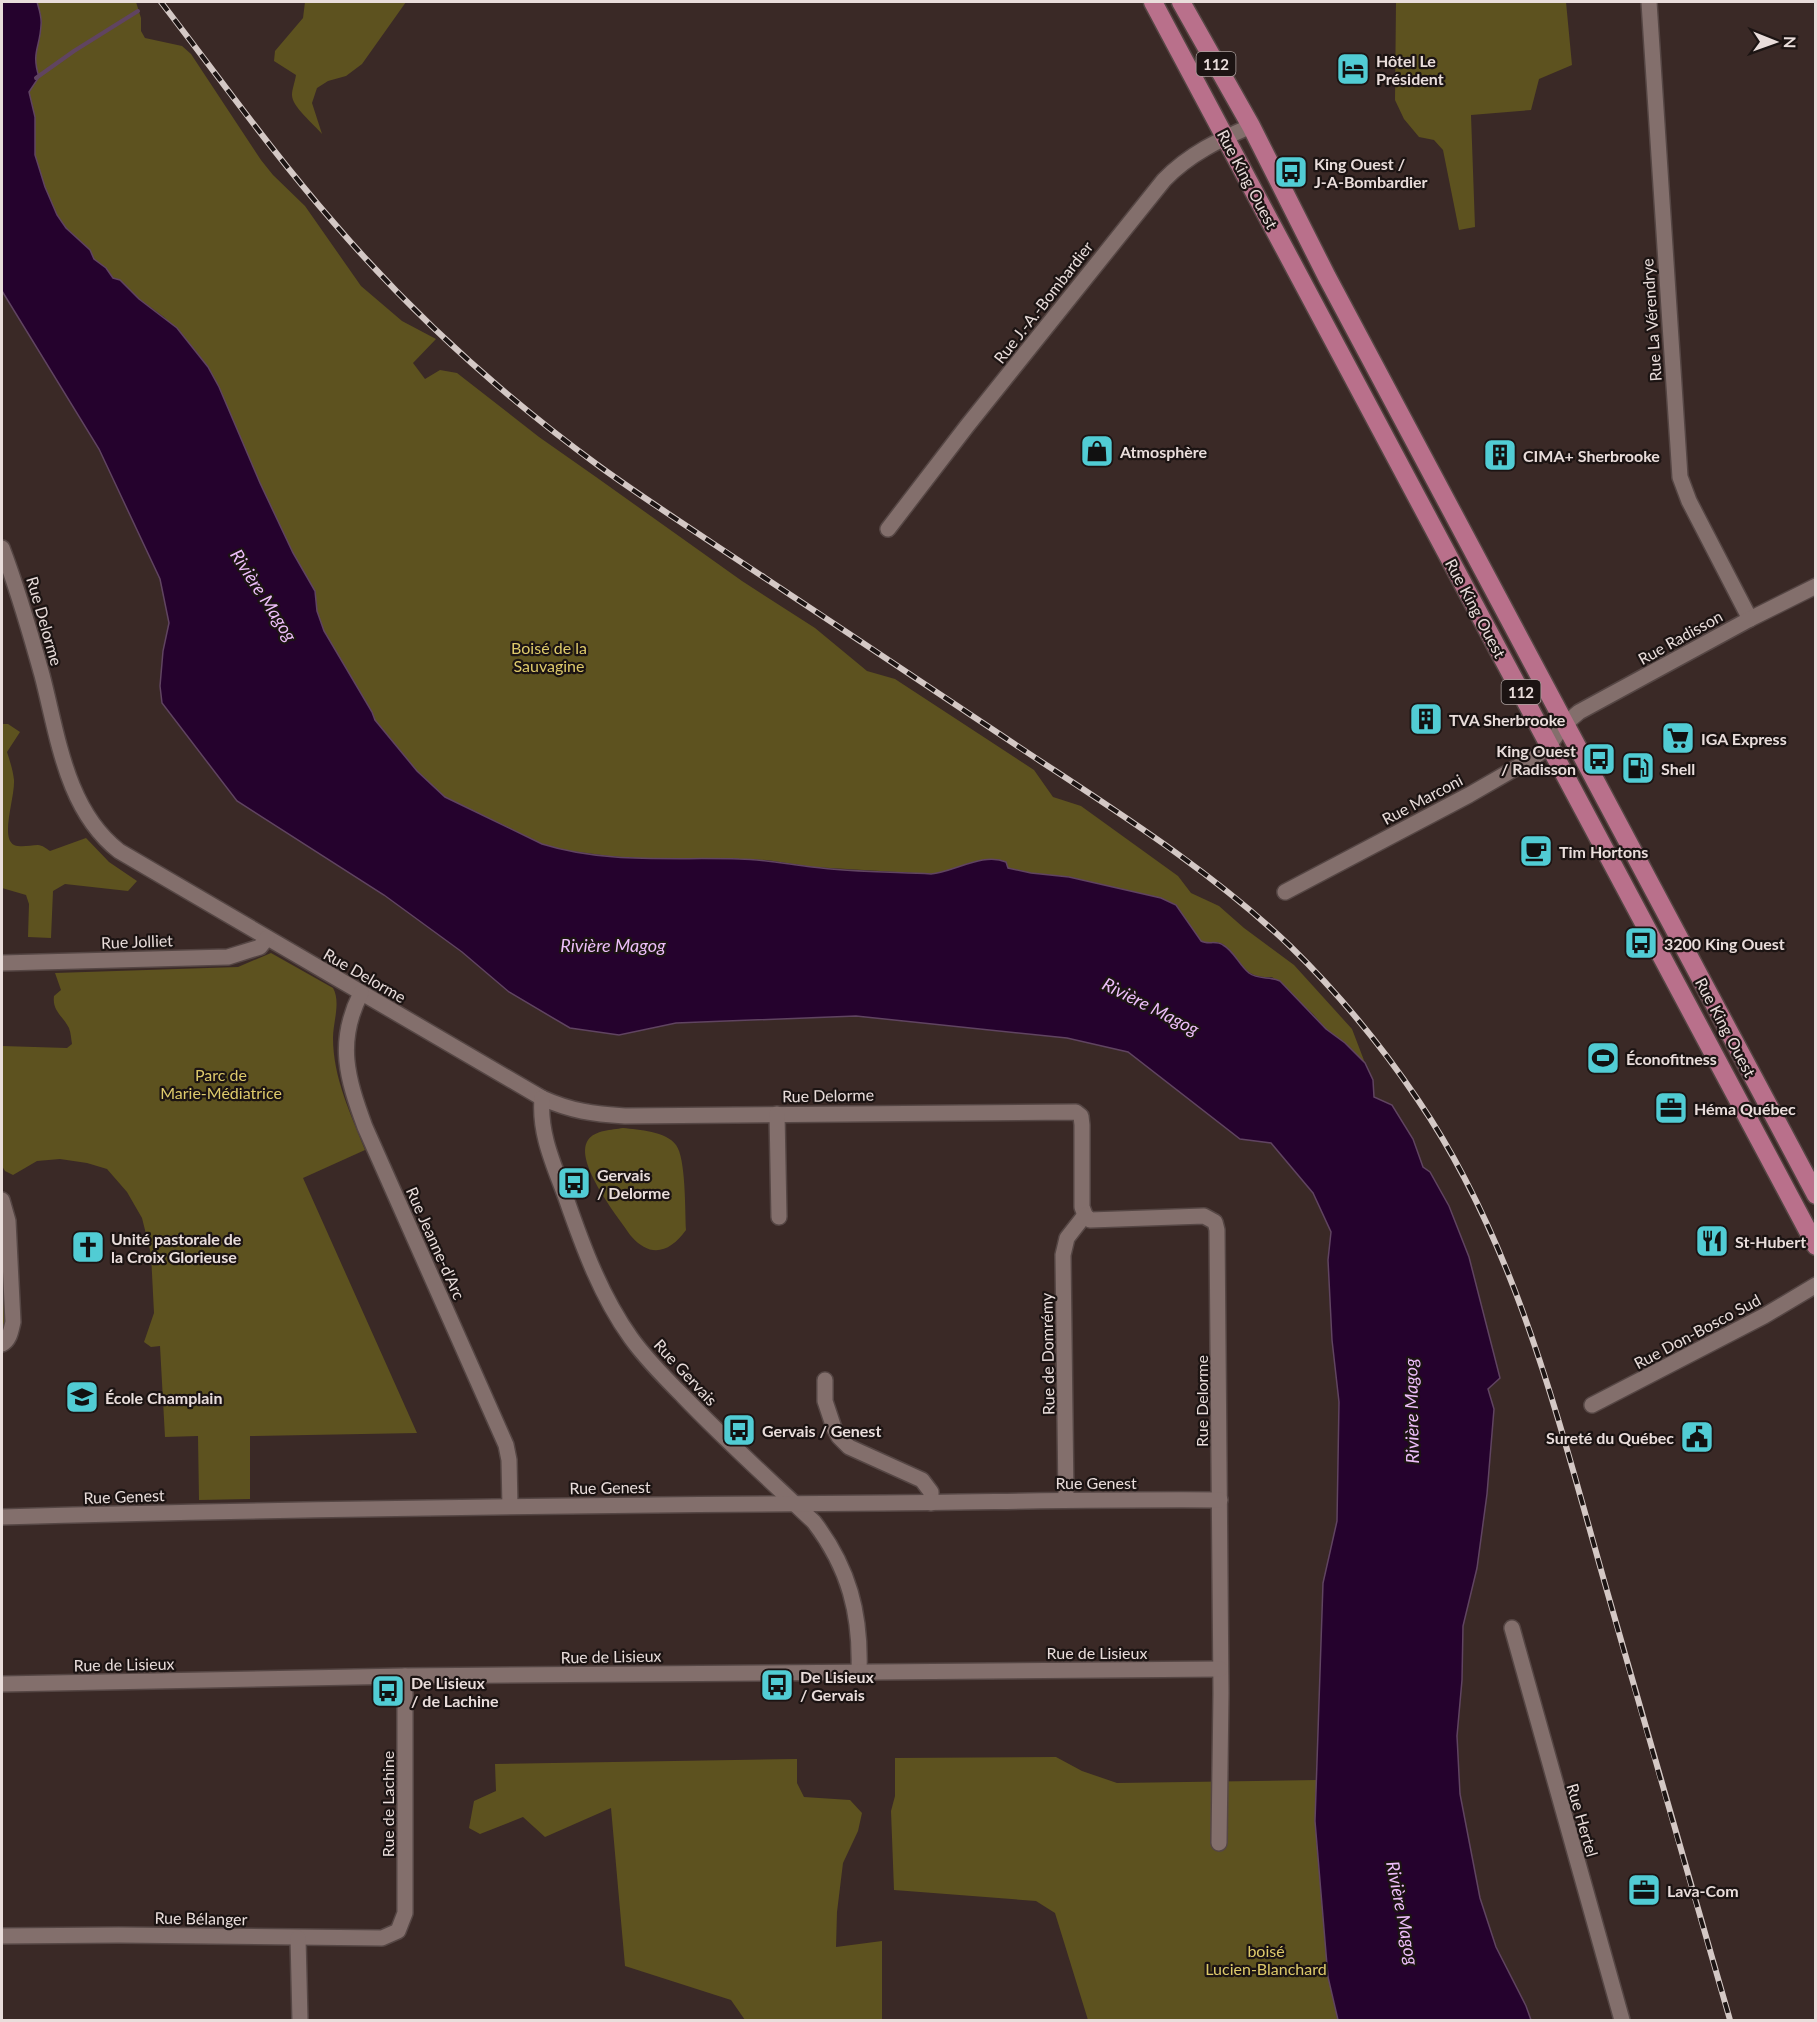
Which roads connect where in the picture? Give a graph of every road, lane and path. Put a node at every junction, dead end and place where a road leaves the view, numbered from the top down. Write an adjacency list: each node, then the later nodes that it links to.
1 (1153, 2): 5 (main road, Rue King Ouest / 112)
2 (1181, 2): 4 (main road, Rue King Ouest / 112)
3 (1649, 2): 9 (street, Rue La Vérendrye)
4 (1251, 126): 5 (street, Rue J.-A.-Bombardier); 10 (main road, Rue King Ouest / 112)
5 (1226, 137): 6 (street, Rue J.-A.-Bombardier); 11 (main road, Rue King Ouest / 112)
6 (888, 530)
7 (2, 548): 13 (street, Rue Delorme)
8 (1815, 586): 9 (street, Rue Radisson)
9 (1750, 619): 10 (street, Rue Radisson)
10 (1565, 724): 11 (street, Rue Marconi); 18 (main road, Rue King Ouest / 112)
11 (1549, 745): 12 (street, Rue Marconi); 22 (main road, Rue King Ouest / 112)
12 (1285, 892)
13 (267, 938): 14 (street, Rue Jolliet); 15 (street, Rue Delorme)
14 (2, 963)
15 (360, 993): 16 (street, Rue Delorme); 31 (street, Rue Jeanne-d'Arc)
16 (542, 1098): 17 (street, Rue Delorme); 30 (street, Rue Gervais)
17 (777, 1114): 20 (street, Rue Delorme); 21 (street)
18 (1815, 1195)
19 (2, 1200): 24 (street)
20 (1085, 1215): 27 (street, Rue de Domrémy); 28 (street, Rue Delorme)
21 (779, 1217)
22 (1815, 1246)
23 (1815, 1285): 26 (street, Rue Don-Bosco Sud)
24 (2, 1344)
25 (825, 1380): 29 (street)
26 (1592, 1405)
27 (1066, 1499): 28 (street, Rue Genest); 29 (street, Rue Genest)
28 (1220, 1500): 34 (street, Rue Delorme)
29 (931, 1503): 30 (street, Rue Genest)
30 (794, 1504): 31 (street, Rue Genest); 35 (street, Rue Gervais)
31 (510, 1506): 32 (street, Rue Genest)
32 (2, 1517)
33 (1512, 1628): 43 (street, Rue Hertel)
34 (1220, 1669): 35 (street, Rue de Lisieux); 38 (street, Rue Delorme)
35 (860, 1671): 36 (street, Rue de Lisieux)
36 (405, 1676): 37 (street, Rue de Lisieux); 39 (street, Rue de Lachine)
37 (2, 1684)
38 (1220, 1843)
39 (398, 1931): 41 (street, Rue Bélanger)
40 (2, 1936): 41 (street, Rue Bélanger)
41 (298, 1938): 42 (street)
42 (300, 2020)
43 (1622, 2020)

